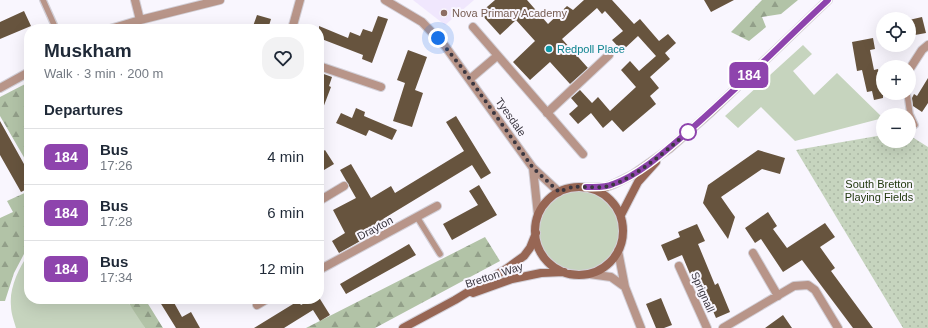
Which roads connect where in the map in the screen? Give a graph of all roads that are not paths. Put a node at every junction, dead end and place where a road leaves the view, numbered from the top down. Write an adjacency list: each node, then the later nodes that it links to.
1 (43, 0): 8 (lane)
2 (135, 0): 7 (street)
3 (220, 0): 7 (street)
4 (300, 0): 10 (street)
5 (385, 0): 18 (street, Tyesdale)
6 (828, 0): 22 (street)
7 (140, 20): 9 (street)
8 (54, 24)
9 (127, 24)
10 (293, 24)
11 (473, 27): 14 (street)
12 (928, 46): 15 (street)
13 (609, 55): 21 (street)
14 (497, 56): 18 (street); 21 (street)
15 (916, 60)
16 (324, 68): 19 (street)
17 (24, 75): 20 (street)
18 (470, 79): 24 (street, Tyesdale)
19 (381, 87)
20 (0, 88)
21 (547, 113): 23 (street)
22 (669, 149): 26 (street); 31 (street)
23 (583, 154)
24 (533, 168): 27 (street, Tyesdale); 30 (street, Tyesdale)
25 (344, 186): 28 (street)
26 (586, 187): 27 (street); 31 (street)
27 (559, 192): 30 (street)
28 (324, 198)
29 (437, 206): 32 (street, Drayton)
30 (538, 215): 33 (street)
31 (621, 216): 34 (street)
32 (417, 217): 36 (lane); 38 (street, Drayton)
33 (536, 234): 39 (street); 43 (street, Bretton Way)
34 (618, 251): 40 (street); 41 (street)
35 (753, 253): 42 (street)
36 (440, 254)
37 (679, 266): 46 (street, Sprignall)
38 (324, 267)
39 (565, 272): 40 (street); 43 (street, Bretton Way)
40 (589, 274): 41 (street)
41 (625, 287): 45 (street)
42 (778, 296): 47 (street); 48 (street)
43 (455, 300): 44 (street, Bretton Way)
44 (403, 328)
45 (641, 328)
46 (707, 328)
47 (723, 328)
48 (838, 328)

